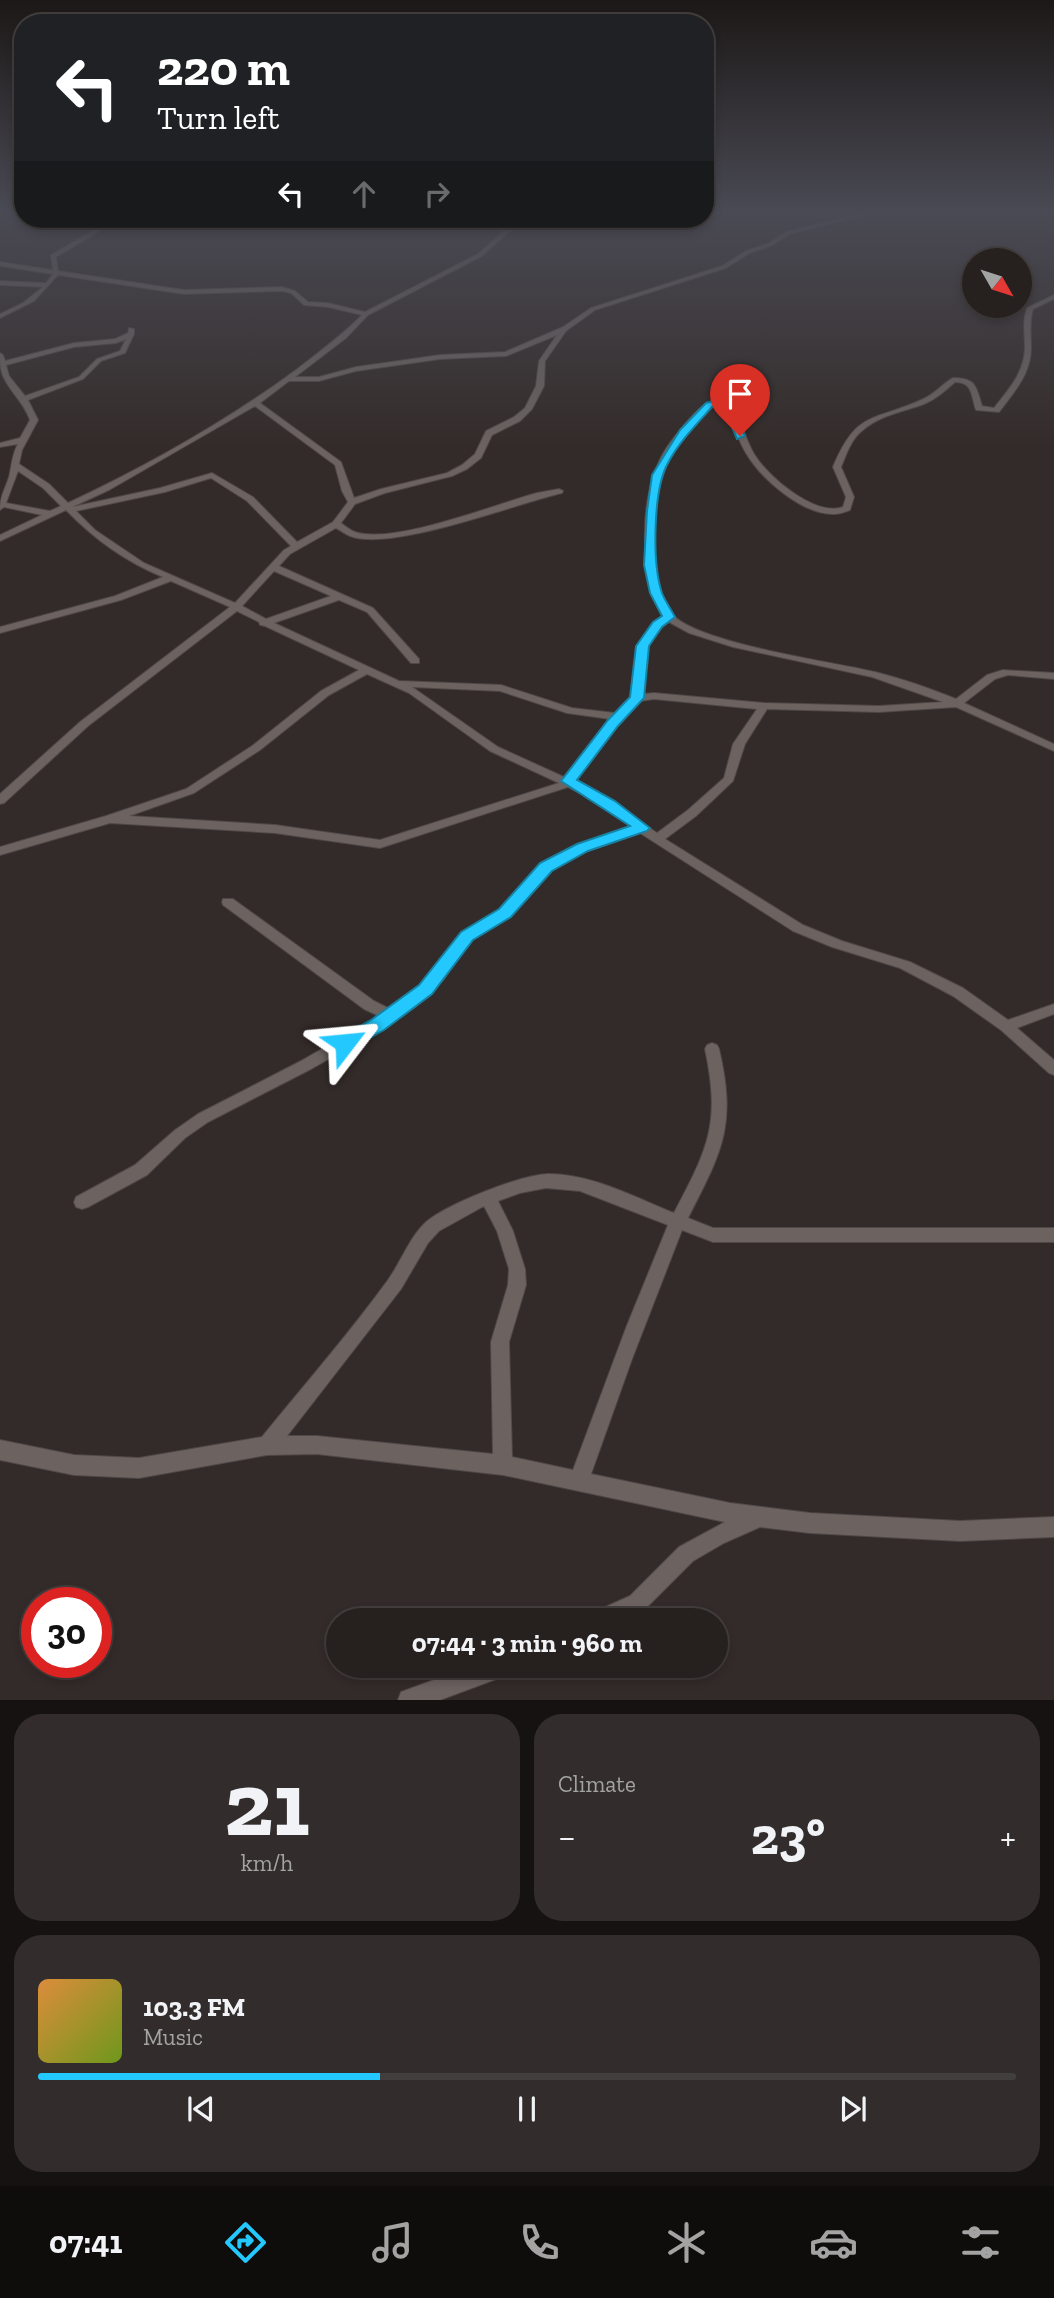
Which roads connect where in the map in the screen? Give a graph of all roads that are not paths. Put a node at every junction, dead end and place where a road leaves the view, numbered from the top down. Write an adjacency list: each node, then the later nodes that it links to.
1 (42, 291): 9 (street)
2 (180, 291): 3 (street)
3 (206, 291)
4 (291, 291): 8 (street)
5 (410, 291): 8 (street)
6 (648, 291): 10 (street)
7 (1054, 297): 30 (street)
8 (366, 314): 12 (street)
9 (0, 316)
10 (565, 329): 12 (street); 19 (street)
11 (2, 359): 13 (street); 13 (street)
12 (289, 379): 14 (street)
13 (24, 399): 15 (street)
14 (256, 403): 19 (street); 21 (street)
15 (24, 440): 16 (street); 17 (street)
16 (0, 445)
17 (15, 465): 20 (street); 21 (street)
18 (559, 491): 23 (street)
19 (352, 502): 23 (street)
20 (0, 505): 22 (street)
21 (68, 510): 22 (street); 25 (street); 27 (street)
22 (53, 514): 24 (street)
23 (336, 524): 25 (street)
24 (0, 538)
25 (296, 546): 26 (street)
26 (274, 567): 28 (street); 29 (street)
27 (170, 578): 29 (street); 32 (street)
28 (341, 596): 31 (street); 33 (street)
29 (234, 608): 31 (street); 43 (street)
30 (669, 617): 37 (street); 38 (street)
31 (263, 623): 34 (street)
32 (0, 630)
33 (415, 661)
34 (367, 670): 36 (street); 44 (street)
35 (1054, 676): 38 (street)
36 (398, 683): 40 (street); 42 (street)
37 (637, 698): 39 (street); 40 (street)
38 (956, 704): 39 (street); 41 (street)
39 (764, 706): 46 (street)
40 (618, 717): 42 (street)
41 (1054, 748)
42 (569, 781): 44 (street); 45 (street)
43 (0, 800)
44 (110, 819): 47 (street)
45 (642, 828): 46 (street); 50 (street)
46 (657, 839): 51 (street)
47 (0, 851)
48 (228, 902): 50 (street)
49 (1054, 1009): 51 (street)
50 (391, 1016): 55 (street)
51 (1006, 1026): 53 (street)
52 (712, 1049): 56 (street)
53 (1054, 1069)
54 (488, 1197): 56 (street); 58 (street); 60 (street)
55 (82, 1202)
56 (677, 1222): 57 (street); 61 (street)
57 (1054, 1236)
58 (267, 1446): 59 (street); 60 (street)
59 (0, 1450)
60 (503, 1465): 61 (street)
61 (578, 1482): 62 (street)
62 (761, 1516): 63 (street); 64 (street)
63 (1054, 1527)
64 (625, 1608)
65 (468, 1678): 66 (street)
66 (409, 1699)

